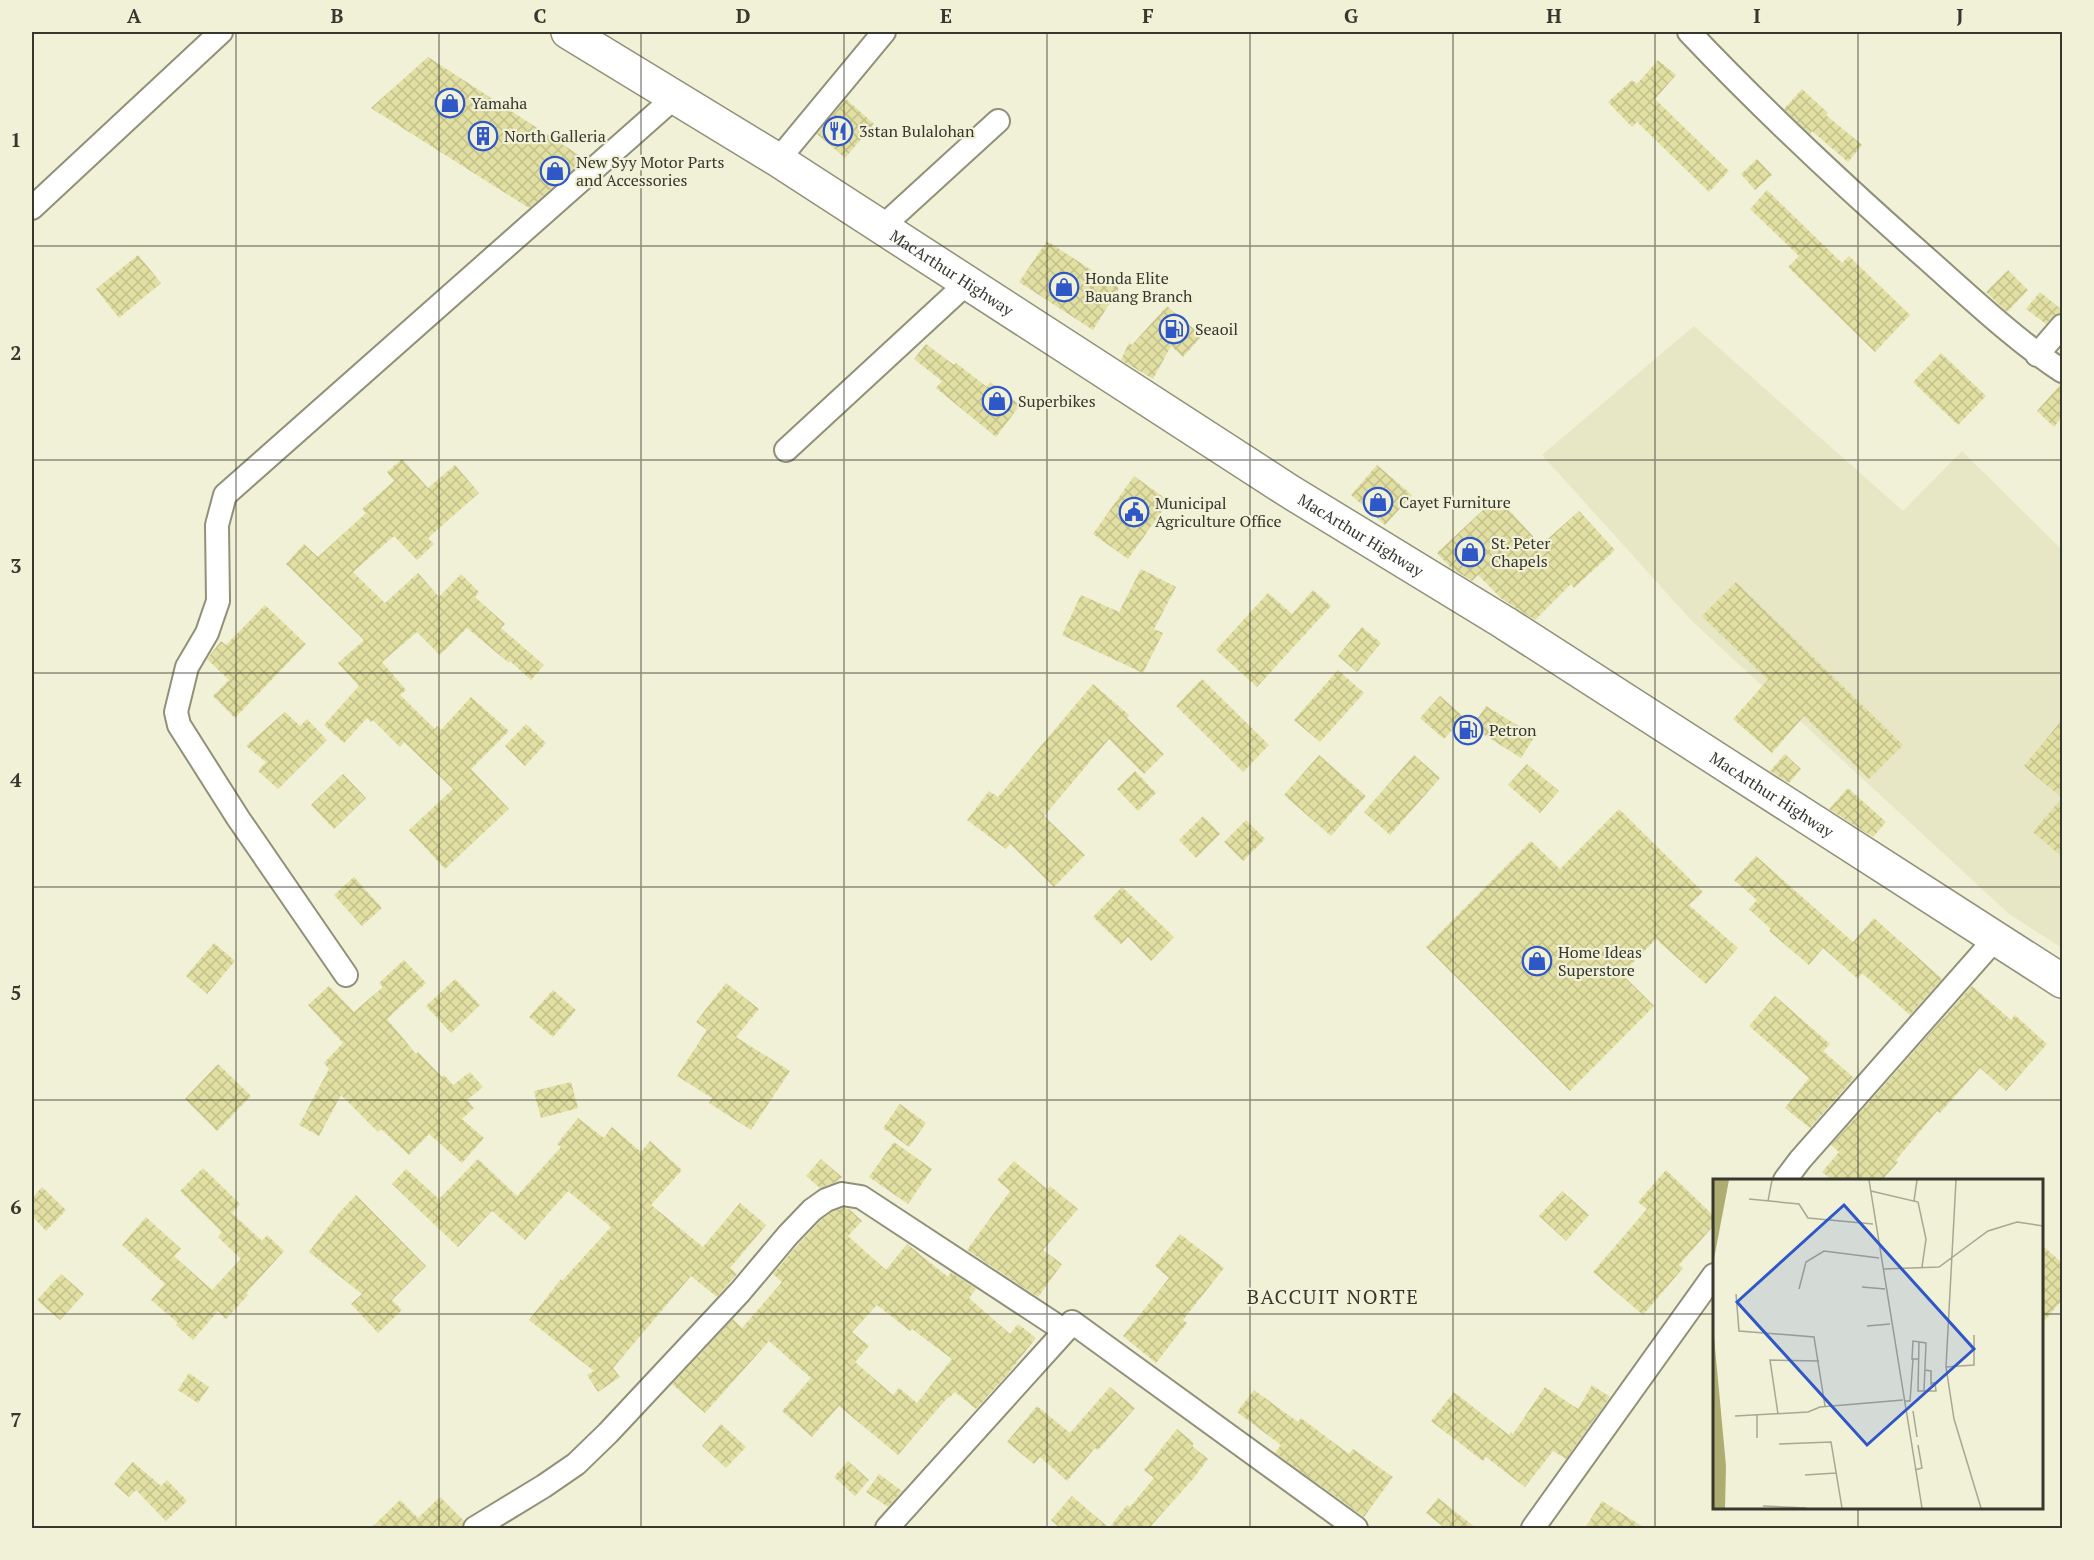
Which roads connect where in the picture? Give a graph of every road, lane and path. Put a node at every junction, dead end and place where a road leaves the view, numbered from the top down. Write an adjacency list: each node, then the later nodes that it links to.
1 (221, 32): 8 (street)
2 (568, 32): 5 (highway, MacArthur Highway)
3 (884, 32): 7 (street)
4 (1689, 32): 12 (street)
5 (675, 97): 7 (highway, MacArthur Highway); 16 (street)
6 (998, 121): 9 (street)
7 (778, 160): 9 (highway, MacArthur Highway)
8 (32, 208)
9 (882, 227): 10 (highway, MacArthur Highway)
10 (967, 283): 14 (street); 15 (highway, MacArthur Highway)
11 (2062, 326): 12 (street)
12 (2037, 355): 13 (street)
13 (2062, 371)
14 (786, 450)
15 (1996, 938): 17 (highway, MacArthur Highway); 18 (street)
16 (346, 975)
17 (2062, 981)
18 (1786, 1179)
19 (1713, 1276): 24 (street)
20 (1065, 1330): 21 (street); 22 (street); 23 (street)
21 (475, 1528)
22 (887, 1528)
23 (1356, 1528)
24 (1533, 1528)

